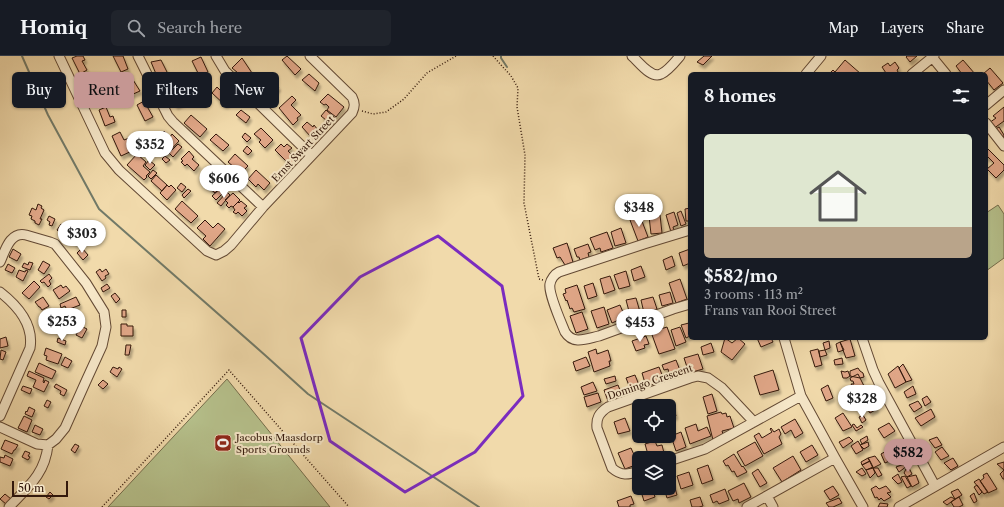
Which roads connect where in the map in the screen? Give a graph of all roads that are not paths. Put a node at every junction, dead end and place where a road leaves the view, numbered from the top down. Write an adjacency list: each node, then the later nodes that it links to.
1 (60, 56): 17 (street, Ernst Swart Street)
2 (138, 56): 17 (street)
3 (216, 56): 16 (street)
4 (310, 56): 16 (street, Ernst Swart Street)
5 (632, 56): 6 (street)
6 (680, 56)
7 (821, 56): 9 (street)
8 (933, 57): 10 (street); 11 (street)
9 (808, 72)
10 (914, 72)
11 (944, 72)
12 (1004, 90): 13 (street)
13 (988, 103)
14 (988, 126): 15 (street)
15 (1004, 146)
16 (311, 155): 17 (street, Ernst Swart Street)
17 (263, 207)
18 (688, 231): 21 (street)
19 (0, 262): 28 (street)
20 (0, 292): 25 (street)
21 (688, 305)
22 (785, 340): 24 (street)
23 (863, 340): 33 (street)
24 (801, 396): 26 (street); 30 (street)
25 (0, 416)
26 (754, 422): 31 (street); 32 (street, Domingo Crescent)
27 (0, 427): 28 (street)
28 (48, 445): 35 (street)
29 (1004, 447): 33 (street)
30 (835, 458): 34 (street); 38 (street)
31 (676, 459)
32 (632, 473)
33 (935, 486): 39 (street)
34 (767, 496): 36 (street); 37 (street)
35 (9, 507)
36 (747, 507)
37 (773, 507)
38 (863, 507)
39 (899, 507)

